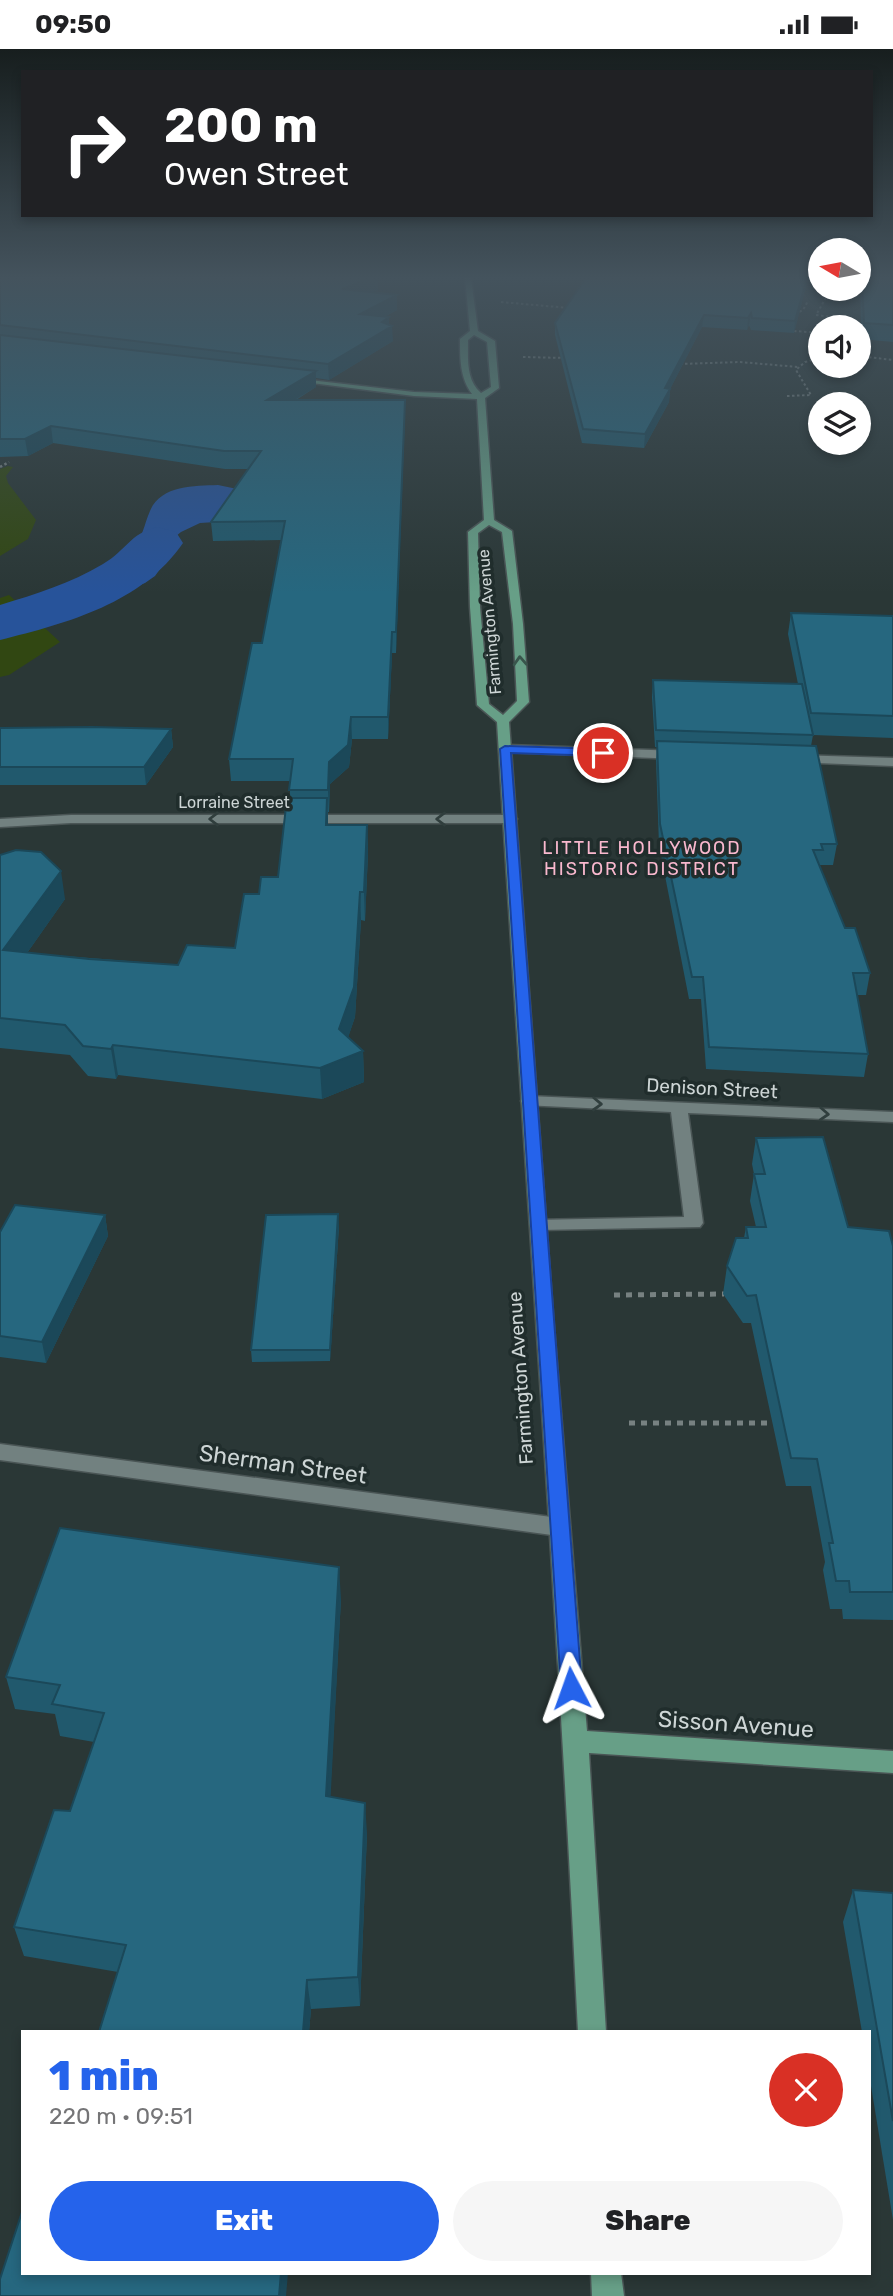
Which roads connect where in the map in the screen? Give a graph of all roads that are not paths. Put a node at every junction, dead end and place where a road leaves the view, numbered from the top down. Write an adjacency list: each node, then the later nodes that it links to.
1 (319, 383): 4 (main road)
2 (468, 383): 4 (main road, Farmington Avenue)
3 (495, 383): 4 (main road, Farmington Avenue)
4 (481, 397): 5 (main road, Farmington Avenue)
5 (489, 521): 6 (main road, Farmington Avenue); 6 (main road, Farmington Avenue, one-way to 5)
6 (503, 721): 7 (main road, Farmington Avenue)
7 (505, 749): 8 (street); 11 (main road, Farmington Avenue)
8 (698, 756)
9 (779, 758): 10 (street)
10 (893, 762)
11 (510, 819): 12 (street, Lorraine Street, one-way to 12); 13 (main road, Farmington Avenue)
12 (0, 823)
13 (529, 1101): 14 (street, Denison Street, one-way to 14); 16 (main road, Farmington Avenue)
14 (679, 1107): 15 (street, Denison Street, one-way to 15); 16 (street)
15 (893, 1117)
16 (538, 1223): 18 (main road, Farmington Avenue)
17 (0, 1452): 18 (street, Sherman Street)
18 (559, 1527): 19 (main road, Farmington Avenue)
19 (576, 1741): 20 (main road, Sisson Avenue); 21 (main road, Farmington Avenue)
20 (893, 1762)
21 (592, 2030)
22 (606, 2275): 23 (main road)
23 (608, 2296)

